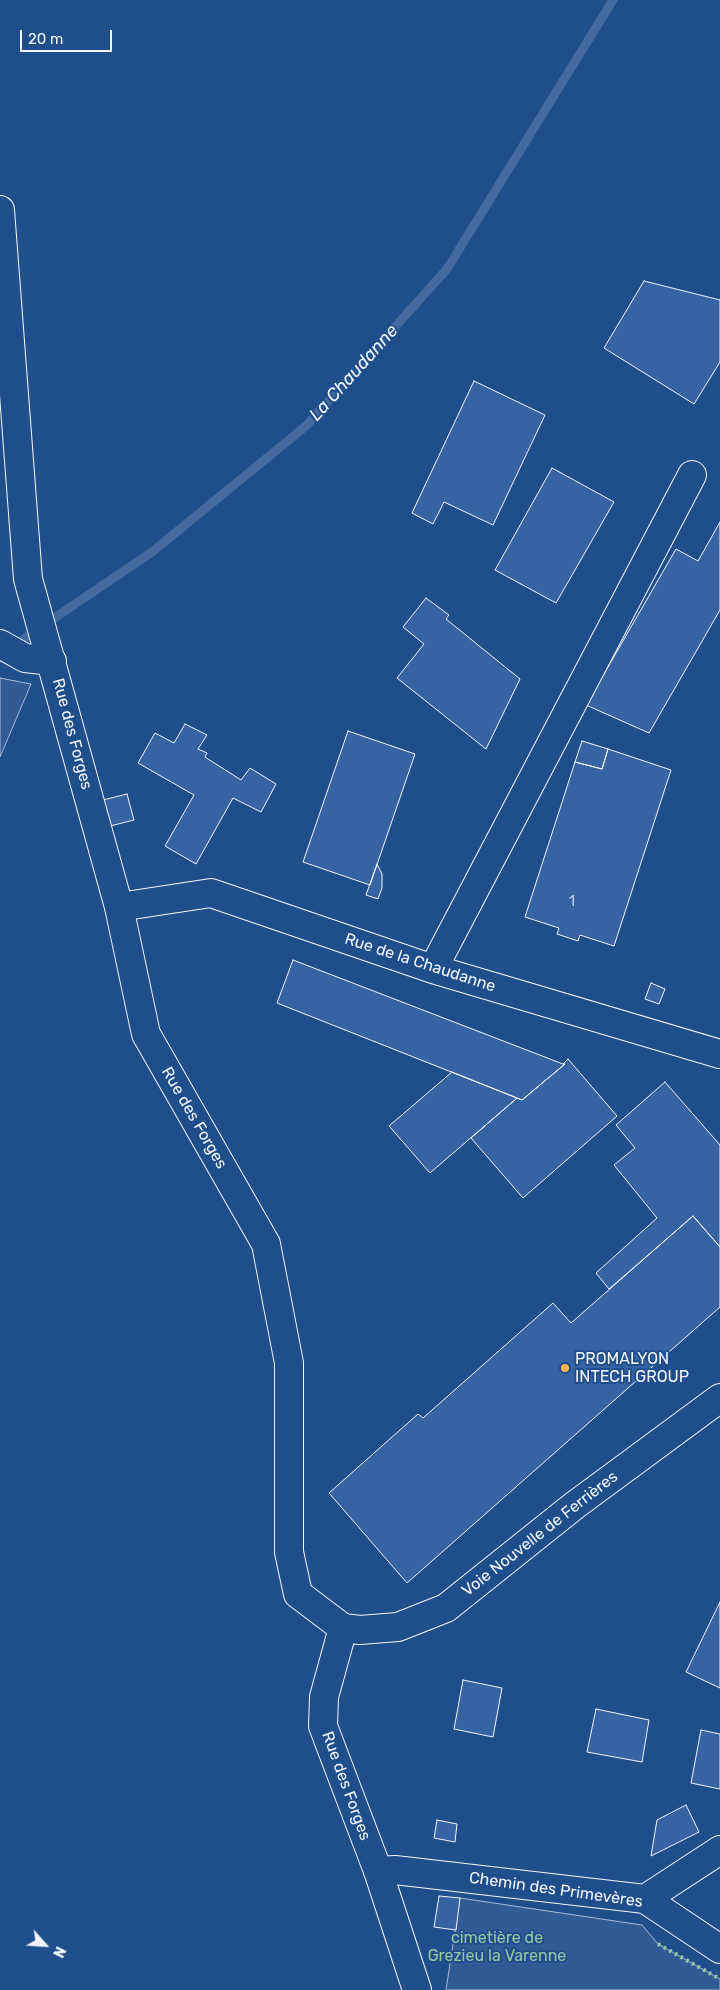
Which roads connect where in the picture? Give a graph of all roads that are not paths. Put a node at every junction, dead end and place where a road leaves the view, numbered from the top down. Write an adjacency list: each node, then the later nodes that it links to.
1 (0, 210): 4 (street, Rue des Forges)
2 (692, 475): 6 (street)
3 (0, 644): 4 (street)
4 (41, 654): 5 (street, Rue des Forges)
5 (119, 907): 6 (street, Rue de la Chaudanne); 9 (street, Rue des Forges)
6 (434, 969): 7 (street, Rue de la Chaudanne)
7 (720, 1054)
8 (720, 1398): 9 (street, Voie Nouvelle de Ferrières)
9 (343, 1628): 11 (street, Rue des Forges)
10 (720, 1850): 12 (street)
11 (378, 1871): 12 (street, Chemin des Primevères); 14 (street, Rue des Forges)
12 (645, 1899): 13 (street, Chemin des Primevères)
13 (720, 1949)
14 (417, 1990)

